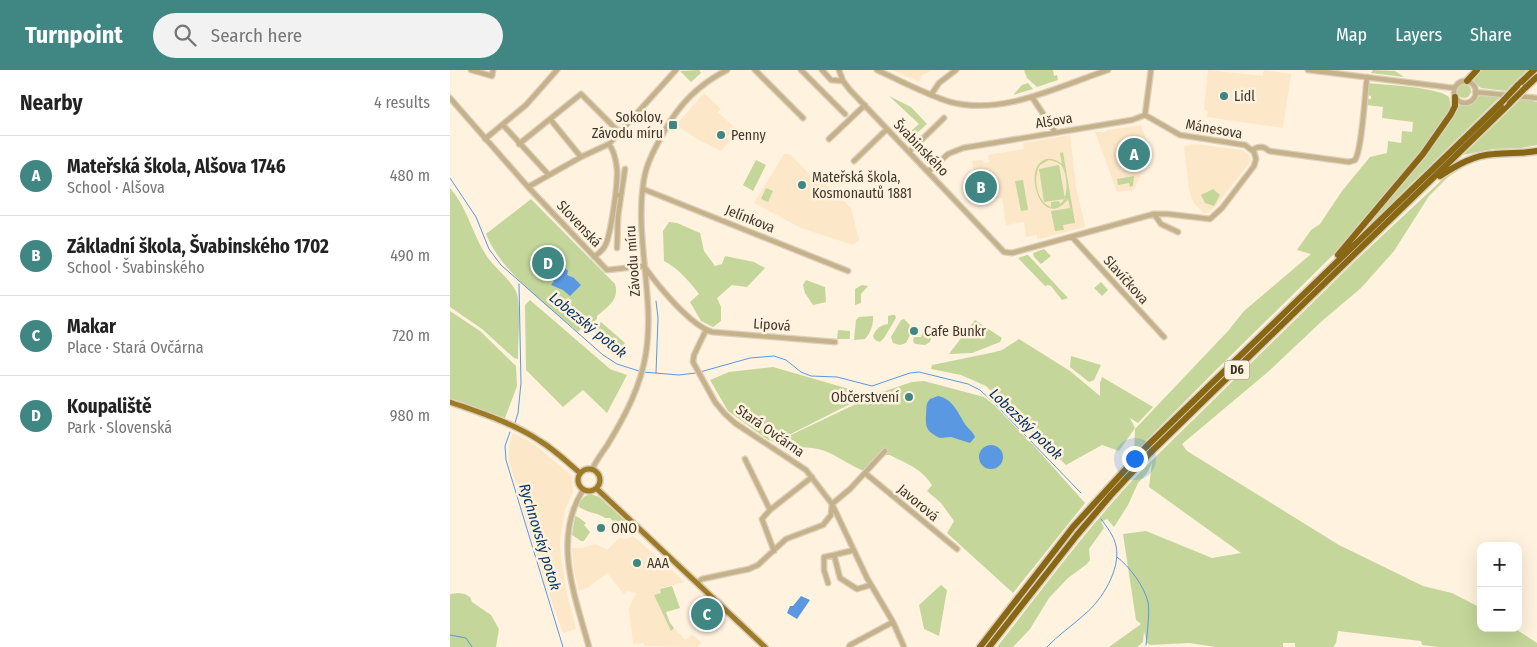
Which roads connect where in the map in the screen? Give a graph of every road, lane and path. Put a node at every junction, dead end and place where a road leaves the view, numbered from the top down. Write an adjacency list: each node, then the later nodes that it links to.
1 (471, 70): 2 (street)
2 (493, 70)
3 (557, 70): 35 (street)
4 (676, 70): 37 (street)
5 (726, 70): 53 (street, Závodu míru)
6 (756, 70): 32 (street)
7 (801, 70): 30 (street)
8 (822, 70): 20 (street)
9 (839, 70): 20 (street, Švabinského)
10 (843, 70): 20 (street)
11 (877, 70): 24 (street)
12 (956, 70): 24 (street)
13 (1108, 70): 25 (street)
14 (1151, 70): 31 (street)
15 (1308, 70): 18 (street)
16 (1477, 70): 21 (highway)
17 (1534, 70): 63 (highway, D6, bridge)
18 (1367, 77): 22 (street); 43 (street, Mánesova)
19 (1537, 77): 51 (highway, D6, bridge)
20 (844, 81): 29 (street, Švabinského)
21 (1467, 81): 22 (street); 23 (street)
22 (1454, 88): 26 (street)
23 (1476, 92): 26 (street); 28 (street)
24 (931, 95): 25 (street)
25 (1032, 97): 38 (street)
26 (1455, 97): 63 (highway)
27 (450, 98): 39 (street, Slovenská)
28 (1537, 98)
29 (865, 105): 36 (street, Švabinského); 40 (street)
30 (845, 114)
31 (1145, 115): 38 (street, Alšova); 43 (street, Mánesova)
32 (803, 118)
33 (944, 118): 45 (street)
34 (550, 119): 37 (street); 41 (street); 46 (street)
35 (503, 125): 39 (street); 41 (street)
36 (887, 129): 45 (street, Švabinského); 47 (street)
37 (619, 132): 42 (street)
38 (1055, 132): 49 (street, Alšova)
39 (485, 139): 52 (street, Slovenská)
40 (829, 139)
41 (519, 144): 50 (street)
42 (609, 144): 46 (street); 54 (street, Závodu míru)
43 (1252, 150): 56 (street, Mánesova)
44 (1537, 150): 51 (highway)
45 (909, 152): 49 (street, Švabinského)
46 (581, 157): 50 (street)
47 (854, 161)
48 (625, 170): 55 (street, Závodu míru)
49 (928, 172): 58 (street, Švabinského)
50 (548, 174): 52 (street)
51 (1430, 182): 93 (highway, D6)
52 (528, 186): 60 (street, Slovenská)
53 (643, 189): 61 (street, Závodu míru); 62 (street, Jelínkova)
54 (615, 194): 55 (street); 60 (street, Závodu míru)
55 (621, 196): 59 (street, Závodu míru)
56 (1154, 214): 57 (street); 58 (street)
57 (1178, 232)
58 (1072, 237): 67 (street, Slavíčkova)
59 (617, 248)
60 (594, 257): 61 (street, Slovenská)
61 (644, 266): 64 (street); 65 (street, Závodu míru)
62 (848, 271)
63 (1320, 278): 92 (highway, D6)
64 (658, 286): 65 (street); 66 (street)
65 (647, 293): 72 (street, Závodu míru)
66 (706, 330): 68 (street, Lipová); 75 (street, Stará Ovčárna)
67 (1164, 337)
68 (835, 342)
69 (450, 402): 73 (main road)
70 (885, 451): 74 (street)
71 (744, 458): 79 (street)
72 (592, 470): 73 (main road); 76 (main road)
73 (580, 473): 77 (main road)
74 (864, 473): 78 (street); 81 (street, Javorová)
75 (812, 477): 78 (street, Stará Ovčárna); 79 (street)
76 (597, 489): 77 (main road); 84 (main road)
77 (583, 490): 88 (street)
78 (832, 504): 80 (street, Stará Ovčárna); 82 (street)
79 (770, 510): 82 (street)
80 (854, 550): 83 (street); 86 (street, Stará Ovčárna)
81 (957, 550)
82 (774, 551): 84 (street)
83 (834, 555): 85 (street); 86 (street)
84 (697, 583): 89 (main road)
85 (828, 583)
86 (871, 585): 87 (street, Stará Ovčárna)
87 (892, 622): 90 (street); 91 (street, Stará Ovčárna)
88 (589, 647)
89 (765, 647)
90 (849, 647)
91 (904, 647)
92 (980, 647)
93 (989, 647)

